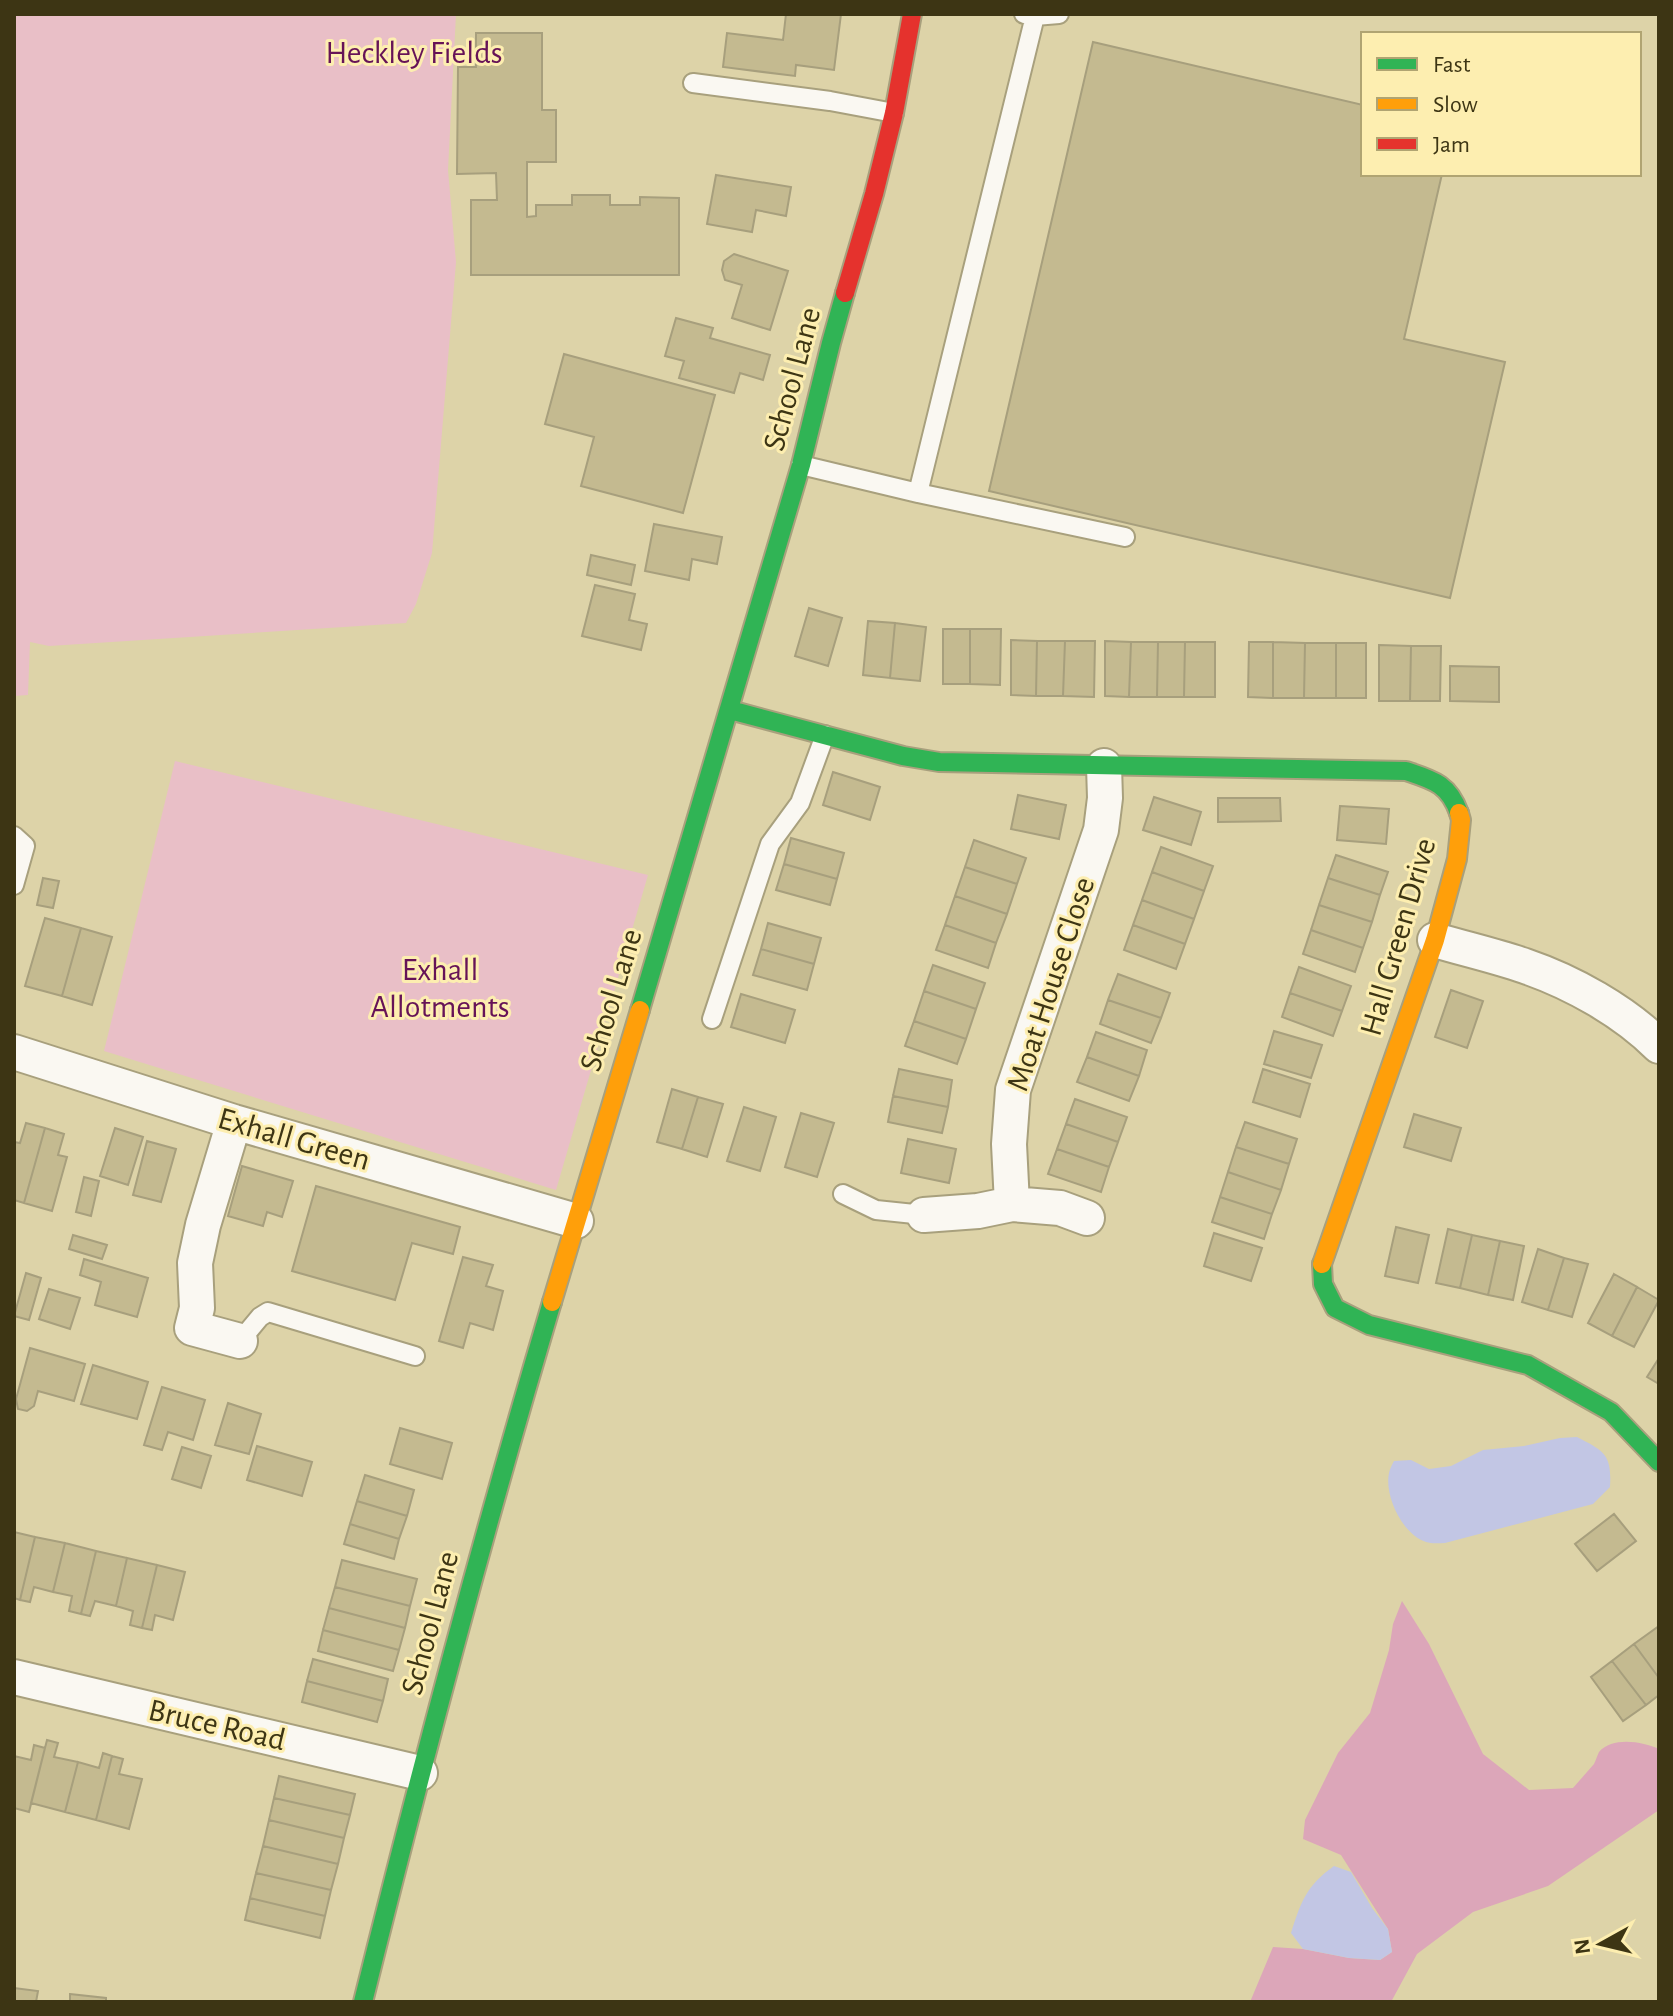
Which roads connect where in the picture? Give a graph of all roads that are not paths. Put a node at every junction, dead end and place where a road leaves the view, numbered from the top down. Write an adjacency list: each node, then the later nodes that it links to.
1 (912, 14): 5 (street, School Lane)
2 (1059, 14): 3 (lane)
3 (1030, 15): 7 (lane)
4 (693, 83): 5 (lane)
5 (894, 113): 6 (street, School Lane)
6 (801, 465): 7 (lane); 9 (street, School Lane)
7 (918, 493): 8 (lane)
8 (1125, 537)
9 (730, 710): 10 (street, Hall Green Drive); 23 (street, School Lane)
10 (825, 735): 11 (street, Hall Green Drive); 15 (lane)
11 (1104, 766): 14 (street, Hall Green Drive); 20 (street, Moat House Close)
12 (14, 836): 13 (lane)
13 (14, 885)
14 (1435, 940): 16 (street); 26 (street, Hall Green Drive)
15 (712, 1019)
16 (1659, 1046)
17 (14, 1052): 18 (street, Exhall Green)
18 (234, 1122): 23 (street, Exhall Green); 24 (street)
19 (843, 1194): 21 (lane)
20 (1012, 1204): 21 (street); 22 (street)
21 (924, 1215)
22 (1087, 1218)
23 (576, 1221): 28 (street, School Lane)
24 (240, 1341): 25 (lane)
25 (415, 1356)
26 (1659, 1462)
27 (14, 1677): 28 (street, Bruce Road)
28 (420, 1773): 29 (street, School Lane)
29 (363, 2002)

